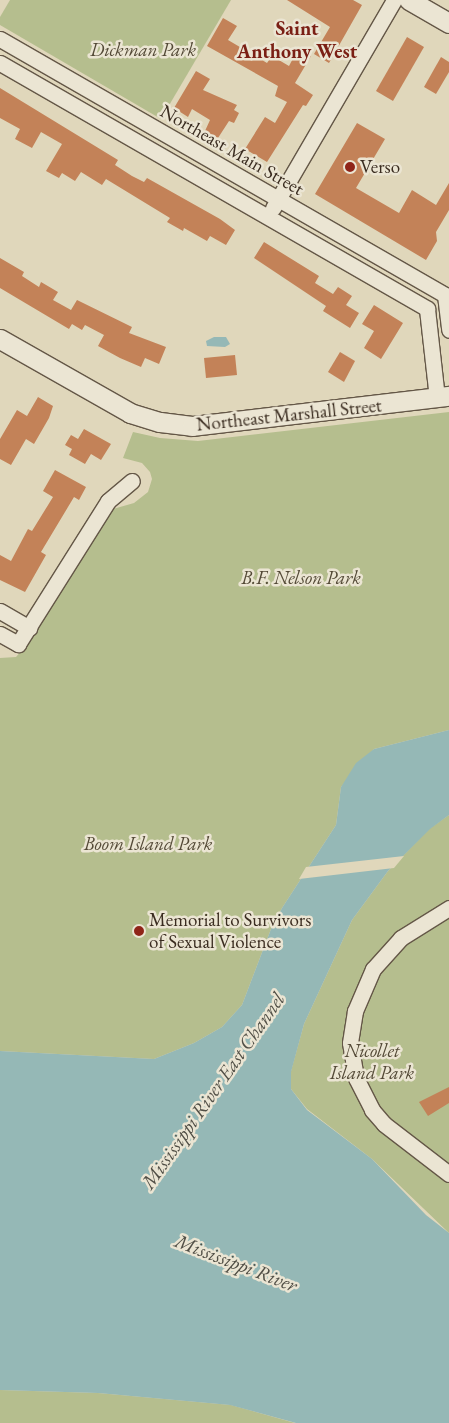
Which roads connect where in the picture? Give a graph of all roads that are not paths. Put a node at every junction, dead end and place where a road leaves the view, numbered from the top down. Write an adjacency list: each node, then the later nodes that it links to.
1 (394, 0): 6 (street)
2 (409, 0): 3 (street)
3 (449, 23)
4 (0, 40): 6 (street, Northeast Main Street)
5 (0, 63): 7 (street, Northeast Main Street)
6 (278, 200): 7 (street); 8 (street, Northeast Main Street)
7 (268, 216): 9 (street, Northeast Main Street)
8 (447, 291): 9 (street); 10 (street)
9 (427, 309): 12 (street)
10 (449, 330)
11 (0, 339): 12 (street, Northeast Marshall Street)
12 (443, 397)
13 (132, 481): 15 (street)
14 (0, 611): 15 (street)
15 (29, 628): 16 (street)
16 (0, 634)
17 (449, 908): 18 (street)
18 (449, 1174)

